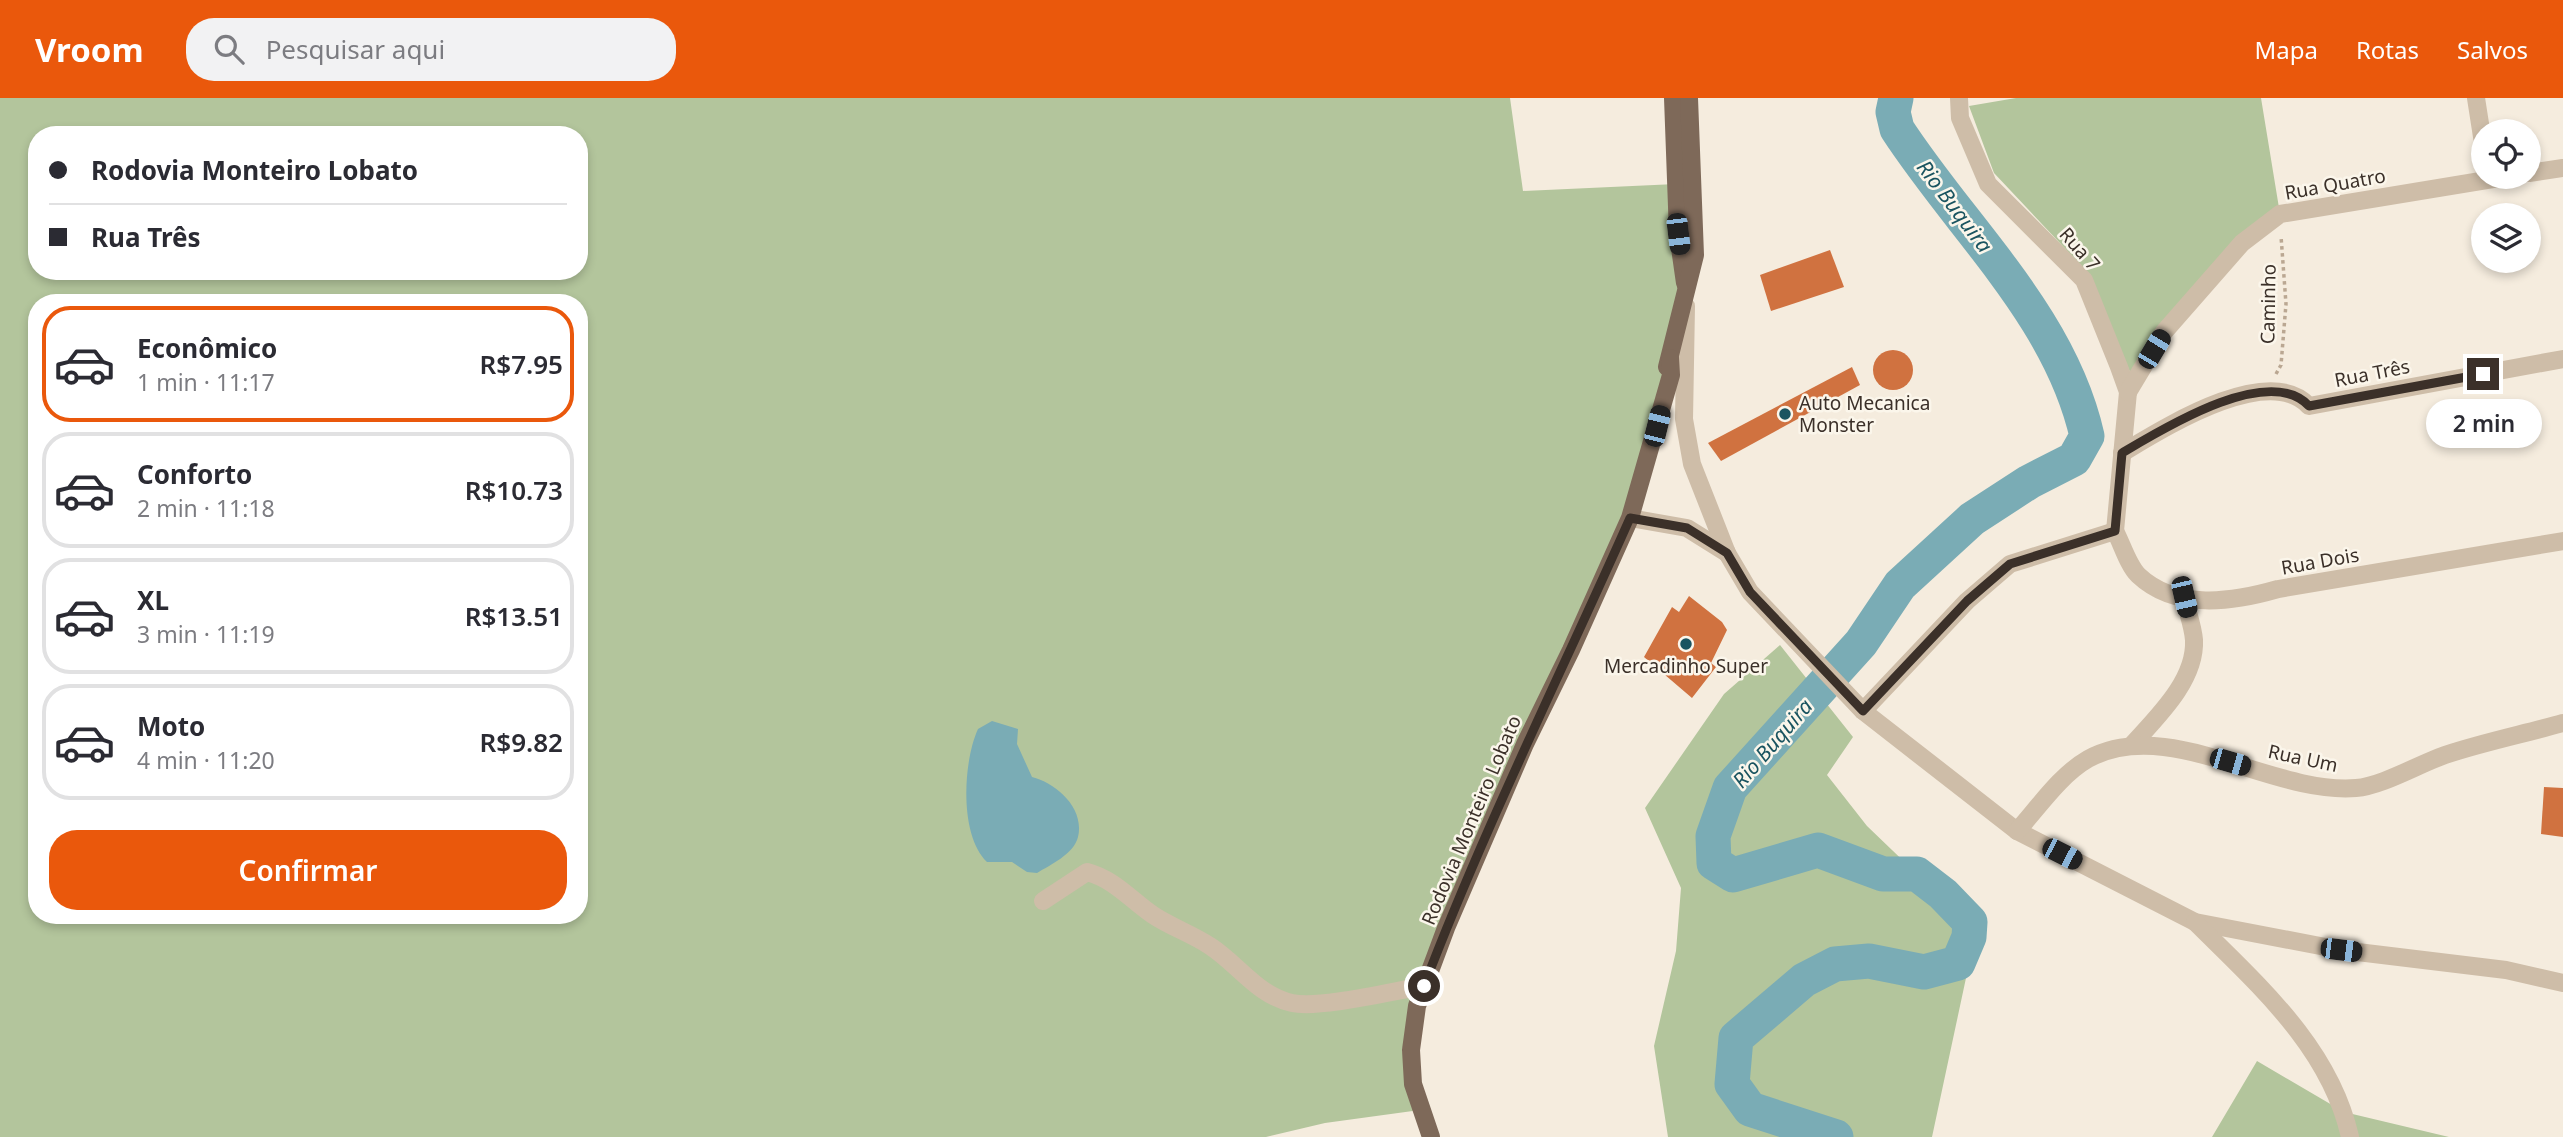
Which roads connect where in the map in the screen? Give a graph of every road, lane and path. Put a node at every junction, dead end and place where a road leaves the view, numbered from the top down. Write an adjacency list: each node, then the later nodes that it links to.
1 (1673, 98): 10 (main road, Rodovia Monteiro Lobato)
2 (1689, 98): 10 (main road, Rodovia Monteiro Lobato)
3 (1961, 98): 13 (street, Rua 7)
4 (2476, 98): 5 (street)
5 (2479, 119)
6 (2563, 168): 7 (street)
7 (2541, 171)
8 (2471, 182): 9 (street, Rua Quatro)
9 (2280, 214): 12 (path, Caminho); 13 (street, Rua Quatro)
10 (1686, 294): 15 (main road, Rodovia Monteiro Lobato); 18 (street)
11 (2563, 359): 12 (street, Rua Três)
12 (2267, 391): 14 (street, Rua Três)
13 (2128, 392): 14 (street, Rua 7)
14 (2122, 453): 16 (street, Rua 7)
15 (1630, 518): 18 (street); 27 (main road, Rodovia Monteiro Lobato)
16 (2115, 531): 19 (street, Rua Dois); 20 (street)
17 (2563, 541): 19 (street, Rua Dois)
18 (1727, 553): 20 (street)
19 (2184, 597): 22 (street)
20 (1863, 711): 23 (street)
21 (2563, 723): 22 (street, Rua Um)
22 (2131, 747): 23 (street, Rua Um)
23 (2017, 831): 25 (street)
24 (1043, 901): 27 (street)
25 (2195, 922): 26 (street); 29 (street)
26 (2563, 983)
27 (1424, 986): 28 (main road, Rodovia Monteiro Lobato)
28 (1431, 1137)
29 (2350, 1137)

